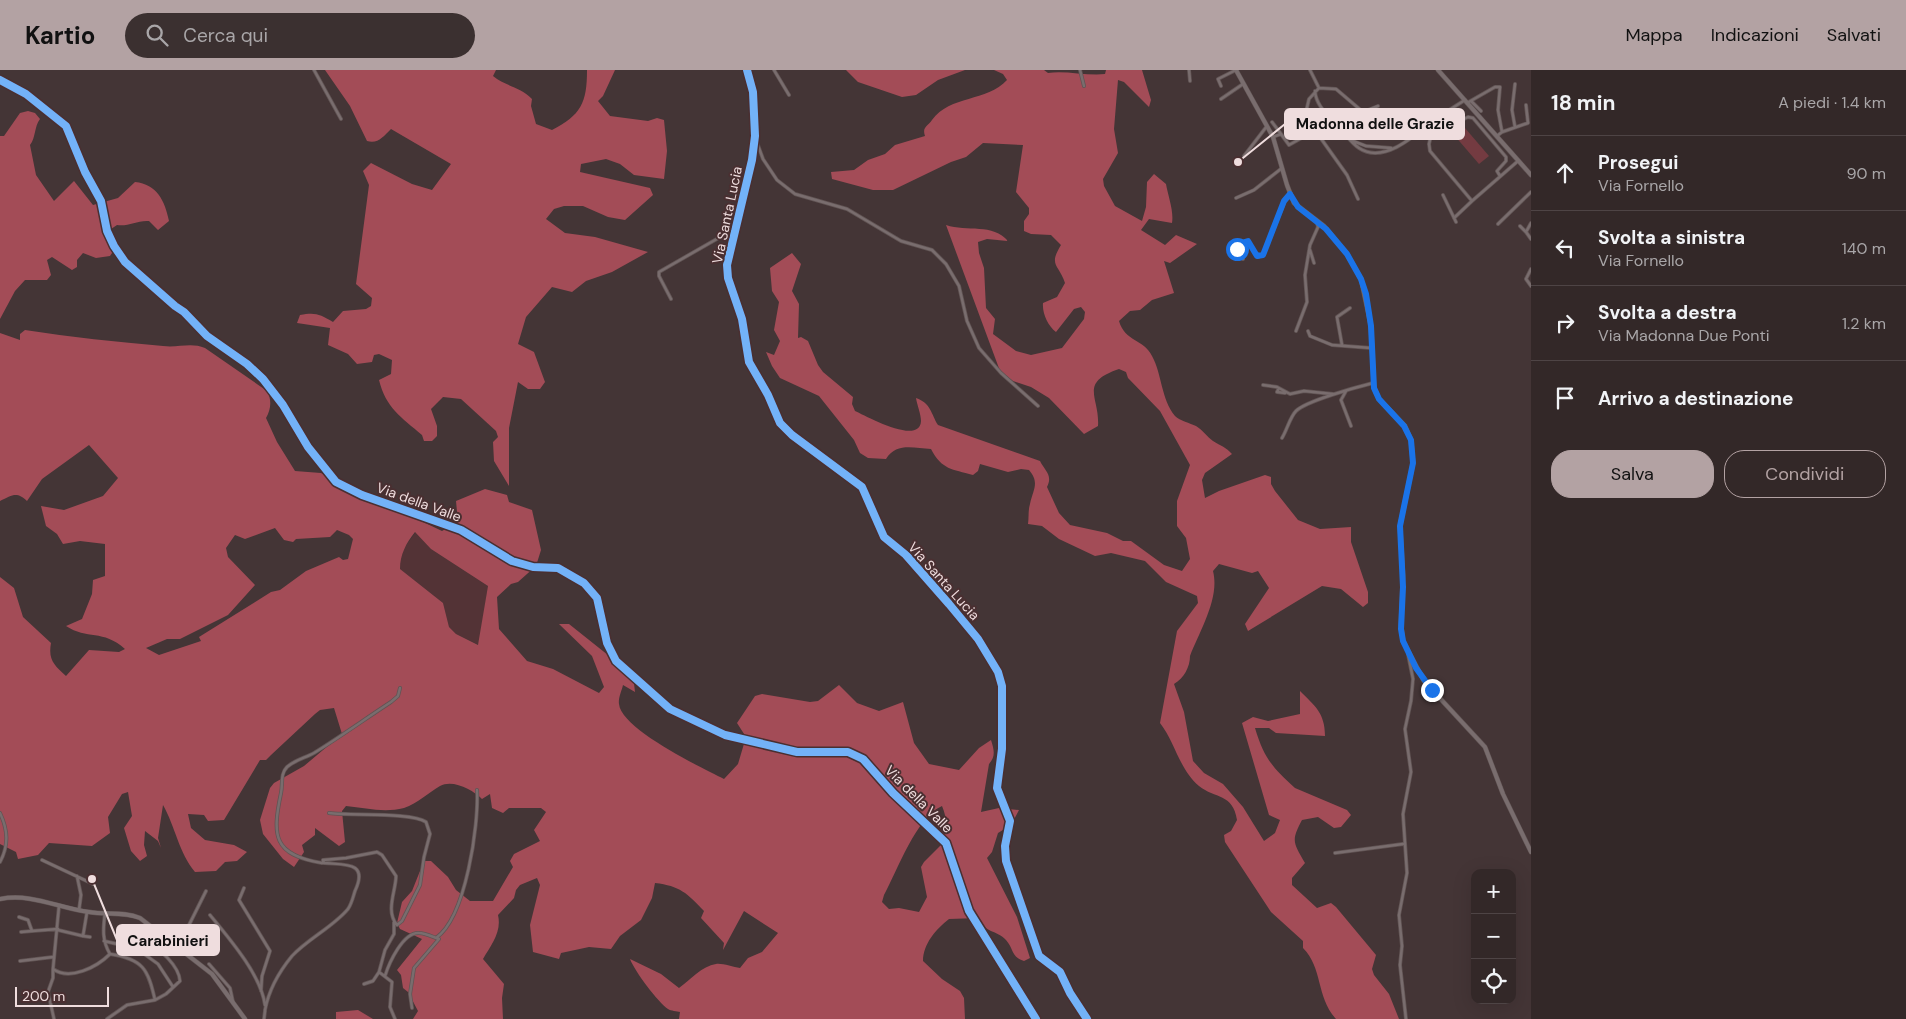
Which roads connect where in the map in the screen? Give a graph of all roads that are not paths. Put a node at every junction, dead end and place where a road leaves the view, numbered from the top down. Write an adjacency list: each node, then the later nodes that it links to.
1 (314, 70): 24 (street)
2 (746, 70): 32 (street, Via Santa Lucia)
3 (774, 70): 17 (street)
4 (1080, 70): 13 (street)
5 (1189, 70): 10 (street)
6 (1236, 70): 11 (main road); 14 (street)
7 (1310, 70): 15 (street)
8 (1438, 70): 19 (main road)
9 (0, 80): 126 (street, Via della Valle)
10 (1190, 81)
11 (1243, 84): 18 (street); 27 (main road)
12 (1515, 84): 28 (street)
13 (1084, 86)
14 (1221, 86)
15 (1319, 88): 16 (street); 21 (street)
16 (1315, 91): 29 (street); 35 (street)
17 (790, 95)
18 (1221, 99)
19 (1469, 102): 22 (street); 23 (street); 30 (street); 33 (main road)
20 (1526, 105): 28 (street)
21 (1378, 106)
22 (1481, 111)
23 (1443, 113): 25 (street); 41 (street)
24 (341, 119)
25 (1435, 119): 36 (street); 47 (street)
26 (1272, 122): 31 (street)
27 (1267, 126): 34 (main road); 37 (street)
28 (1515, 127): 30 (street)
29 (1314, 131): 31 (street); 46 (street)
30 (1502, 132): 33 (street)
31 (1281, 134): 34 (street)
32 (755, 136): 54 (street, Via Santa Lucia); 72 (street)
33 (1497, 136): 38 (main road)
34 (1273, 137): 39 (main road)
35 (1352, 140): 36 (street); 36 (street)
36 (1394, 148)
37 (1244, 156)
38 (1518, 161): 40 (main road); 41 (street)
39 (1282, 168): 43 (main road); 45 (street)
40 (1531, 175)
41 (1500, 176): 47 (street)
42 (1531, 192): 52 (street)
43 (1290, 194): 48 (main road); 58 (street)
44 (1444, 195): 49 (street)
45 (1236, 198)
46 (1358, 199)
47 (1472, 201): 49 (street)
48 (1314, 217): 57 (street); 67 (main road)
49 (1454, 218): 50 (street)
50 (1456, 222)
51 (1531, 223): 55 (street)
52 (1498, 224)
53 (1520, 226): 55 (street)
54 (736, 228): 62 (street); 127 (street, Via Santa Lucia)
55 (1526, 232): 56 (street)
56 (1531, 238)
57 (1310, 244): 59 (street); 64 (street)
58 (1243, 259)
59 (1314, 263)
60 (1531, 269): 61 (street)
61 (1531, 286)
62 (671, 299)
63 (1350, 308): 66 (street)
64 (1296, 331)
65 (1308, 332): 66 (street)
66 (1342, 344): 67 (street)
67 (1372, 348): 68 (main road)
68 (1373, 383): 70 (street); 75 (main road)
69 (1263, 385): 71 (street)
70 (1348, 390): 71 (street); 73 (street)
71 (1337, 393): 74 (street)
72 (1038, 406)
73 (1351, 426)
74 (1282, 438)
75 (1408, 652): 80 (street); 81 (main road)
76 (400, 688): 85 (street)
77 (477, 790): 103 (street)
78 (0, 813): 84 (street)
79 (330, 813): 97 (street)
80 (1404, 844): 82 (street); 128 (street)
81 (1531, 852)
82 (1335, 853)
83 (42, 860): 86 (street)
84 (0, 862)
85 (324, 863): 97 (street); 120 (street)
86 (77, 876): 87 (street); 92 (street)
87 (93, 884)
88 (244, 888): 116 (street)
89 (206, 891): 106 (street)
90 (0, 899): 91 (main road)
91 (58, 904): 92 (main road); 98 (street)
92 (79, 910): 93 (main road)
93 (88, 912): 94 (main road); 101 (street)
94 (105, 913): 104 (street); 106 (main road)
95 (210, 915): 116 (street)
96 (19, 917): 99 (street)
97 (393, 918): 112 (street)
98 (58, 930): 99 (street); 101 (street); 108 (street)
99 (32, 931): 100 (street)
100 (21, 932)
101 (83, 936): 102 (street)
102 (90, 937)
103 (436, 938): 113 (street); 119 (street)
104 (104, 941): 105 (street); 107 (street)
105 (133, 945): 115 (street); 115 (street)
106 (178, 946): 118 (main road)
107 (110, 954): 111 (street); 117 (street)
108 (54, 957): 109 (street); 111 (street)
109 (20, 961)
110 (209, 964): 118 (street)
111 (53, 969): 121 (street)
112 (380, 971): 113 (street); 114 (street)
113 (386, 976): 125 (street)
114 (364, 984)
115 (173, 987): 117 (street)
116 (262, 993): 120 (street)
117 (155, 1000): 122 (street)
118 (233, 1002): 123 (main road)
119 (412, 1008)
120 (265, 1010): 124 (street)
121 (54, 1019)
122 (107, 1019)
123 (245, 1019)
124 (264, 1019)
125 (395, 1019)
126 (1036, 1019)
127 (1087, 1019)
128 (1406, 1019)

